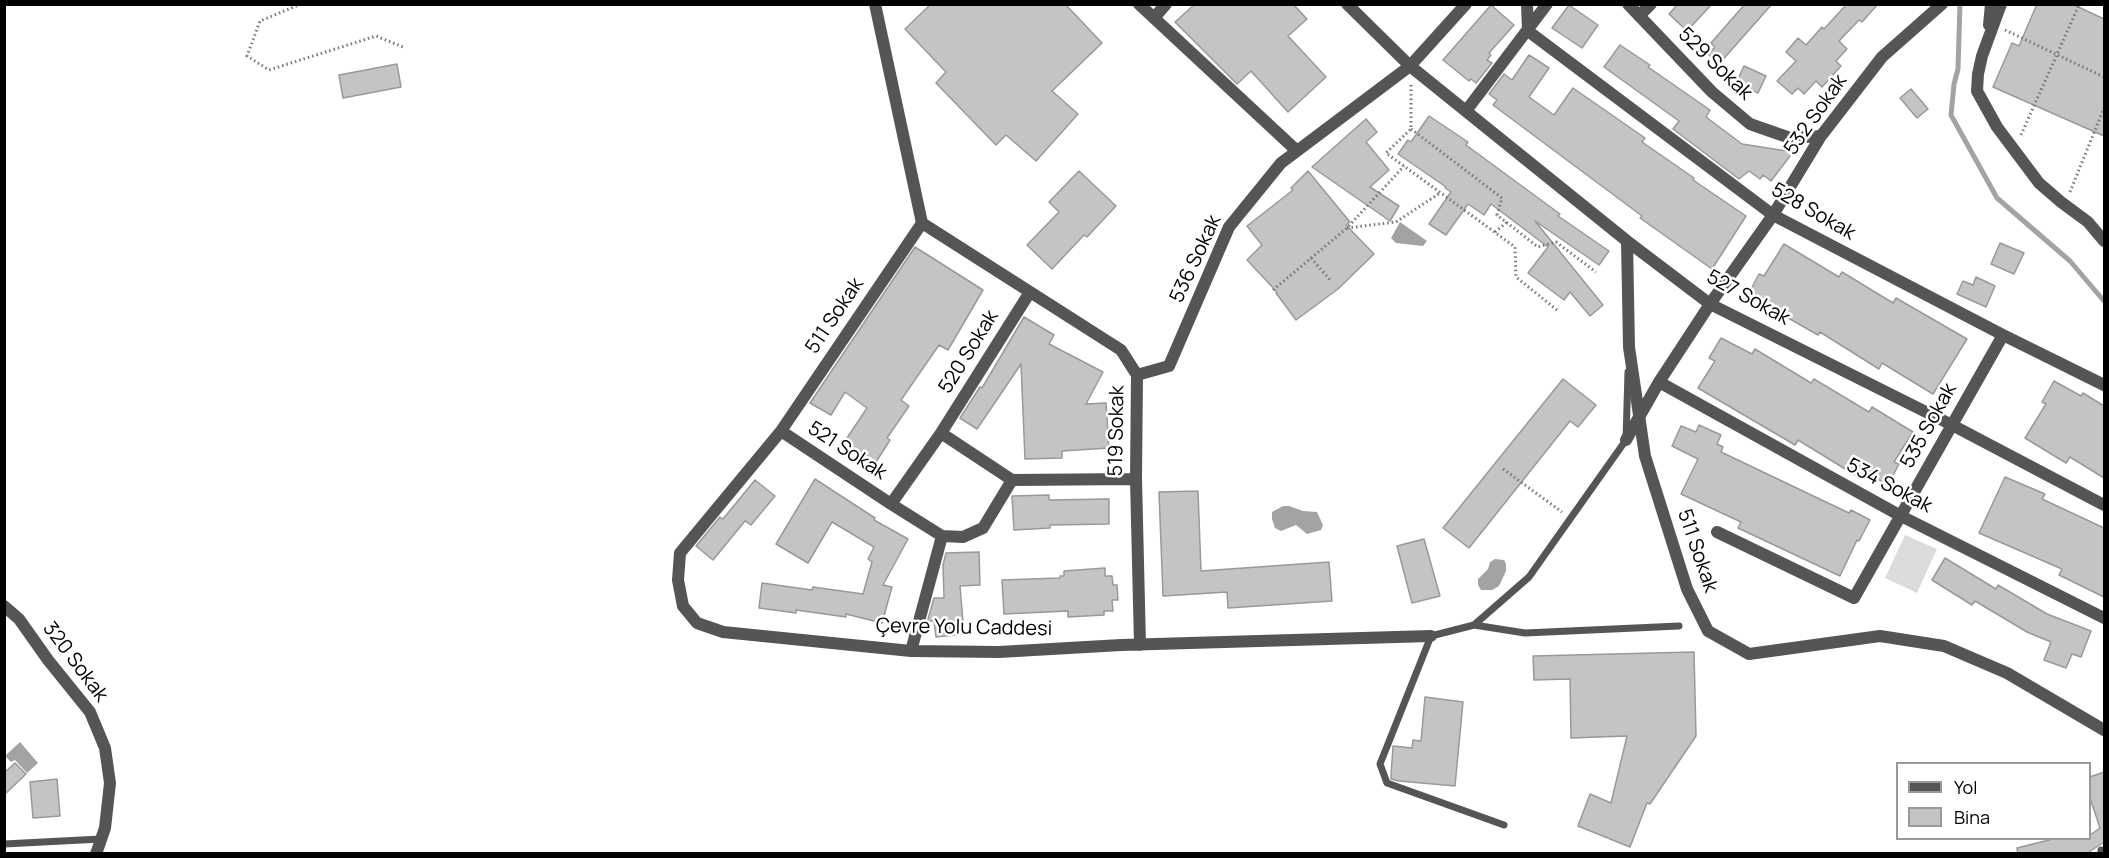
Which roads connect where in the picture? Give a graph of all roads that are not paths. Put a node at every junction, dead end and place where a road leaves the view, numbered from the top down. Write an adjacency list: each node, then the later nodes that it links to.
1 (874, 4): 22 (street)
2 (1139, 4): 14 (street)
3 (1166, 4): 14 (street)
4 (1347, 4): 17 (street, 527 Sokak)
5 (1466, 4): 17 (street, 536 Sokak)
6 (1527, 4): 15 (street)
7 (1547, 4): 15 (street)
8 (1629, 4): 13 (street, 529 Sokak)
9 (1651, 4): 13 (street)
10 (1942, 4): 19 (street, 532 Sokak)
11 (1991, 4): 16 (street)
12 (2001, 4): 16 (street)
13 (1639, 16): 19 (street, 529 Sokak)
14 (1154, 18): 20 (street)
15 (1528, 31): 18 (street); 21 (street, 528 Sokak)
16 (1988, 38): 24 (street)
17 (1410, 66): 18 (street, 527 Sokak); 20 (street, 536 Sokak)
18 (1466, 111): 23 (street, 527 Sokak)
19 (1821, 136): 21 (street, 532 Sokak)
20 (1297, 151): 29 (street, 536 Sokak)
21 (1773, 215): 26 (street, 532 Sokak); 27 (street, 528 Sokak)
22 (922, 223): 25 (street, 519 Sokak); 34 (street, 511 Sokak)
23 (1627, 240): 26 (street, 527 Sokak); 28 (street, 511 Sokak)
24 (2104, 241)
25 (1030, 292): 29 (street, 519 Sokak); 35 (street, 520 Sokak)
26 (1710, 304): 30 (street, 532 Sokak); 33 (street, 527 Sokak)
27 (2003, 335): 31 (street, 528 Sokak); 33 (street, 535 Sokak)
28 (1629, 347): 32 (street, 511 Sokak); 36 (lane)
29 (1137, 375): 37 (street, 519 Sokak)
30 (1659, 382): 32 (street, 532 Sokak); 41 (street, 534 Sokak)
31 (2104, 385)
32 (1640, 417): 36 (street, 532 Sokak); 51 (street, 511 Sokak)
33 (1952, 425): 40 (street, 527 Sokak); 41 (street, 535 Sokak)
34 (781, 430): 39 (street, 521 Sokak); 50 (street, Çevre Yolu Caddesi)
35 (941, 433): 38 (street); 39 (street, 520 Sokak)
36 (1626, 440): 46 (lane)
37 (1136, 479): 38 (street); 49 (street, 519 Sokak)
38 (1012, 480): 43 (street)
39 (891, 504): 43 (street, 521 Sokak)
40 (2104, 505)
41 (1901, 516): 42 (street, 535 Sokak); 45 (street, 534 Sokak)
42 (1717, 532)
43 (942, 536): 50 (street)
44 (4, 606): 53 (street, 320 Sokak)
45 (2104, 618)
46 (1473, 625): 47 (lane); 48 (lane)
47 (1679, 626)
48 (1431, 636): 49 (street, Çevre Yolu Caddesi); 52 (lane)
49 (1140, 645): 50 (street, Çevre Yolu Caddesi)
50 (911, 651)
51 (2104, 730)
52 (1504, 825)
53 (101, 839): 54 (lane); 55 (street, 320 Sokak)
54 (4, 844)
55 (96, 854)

